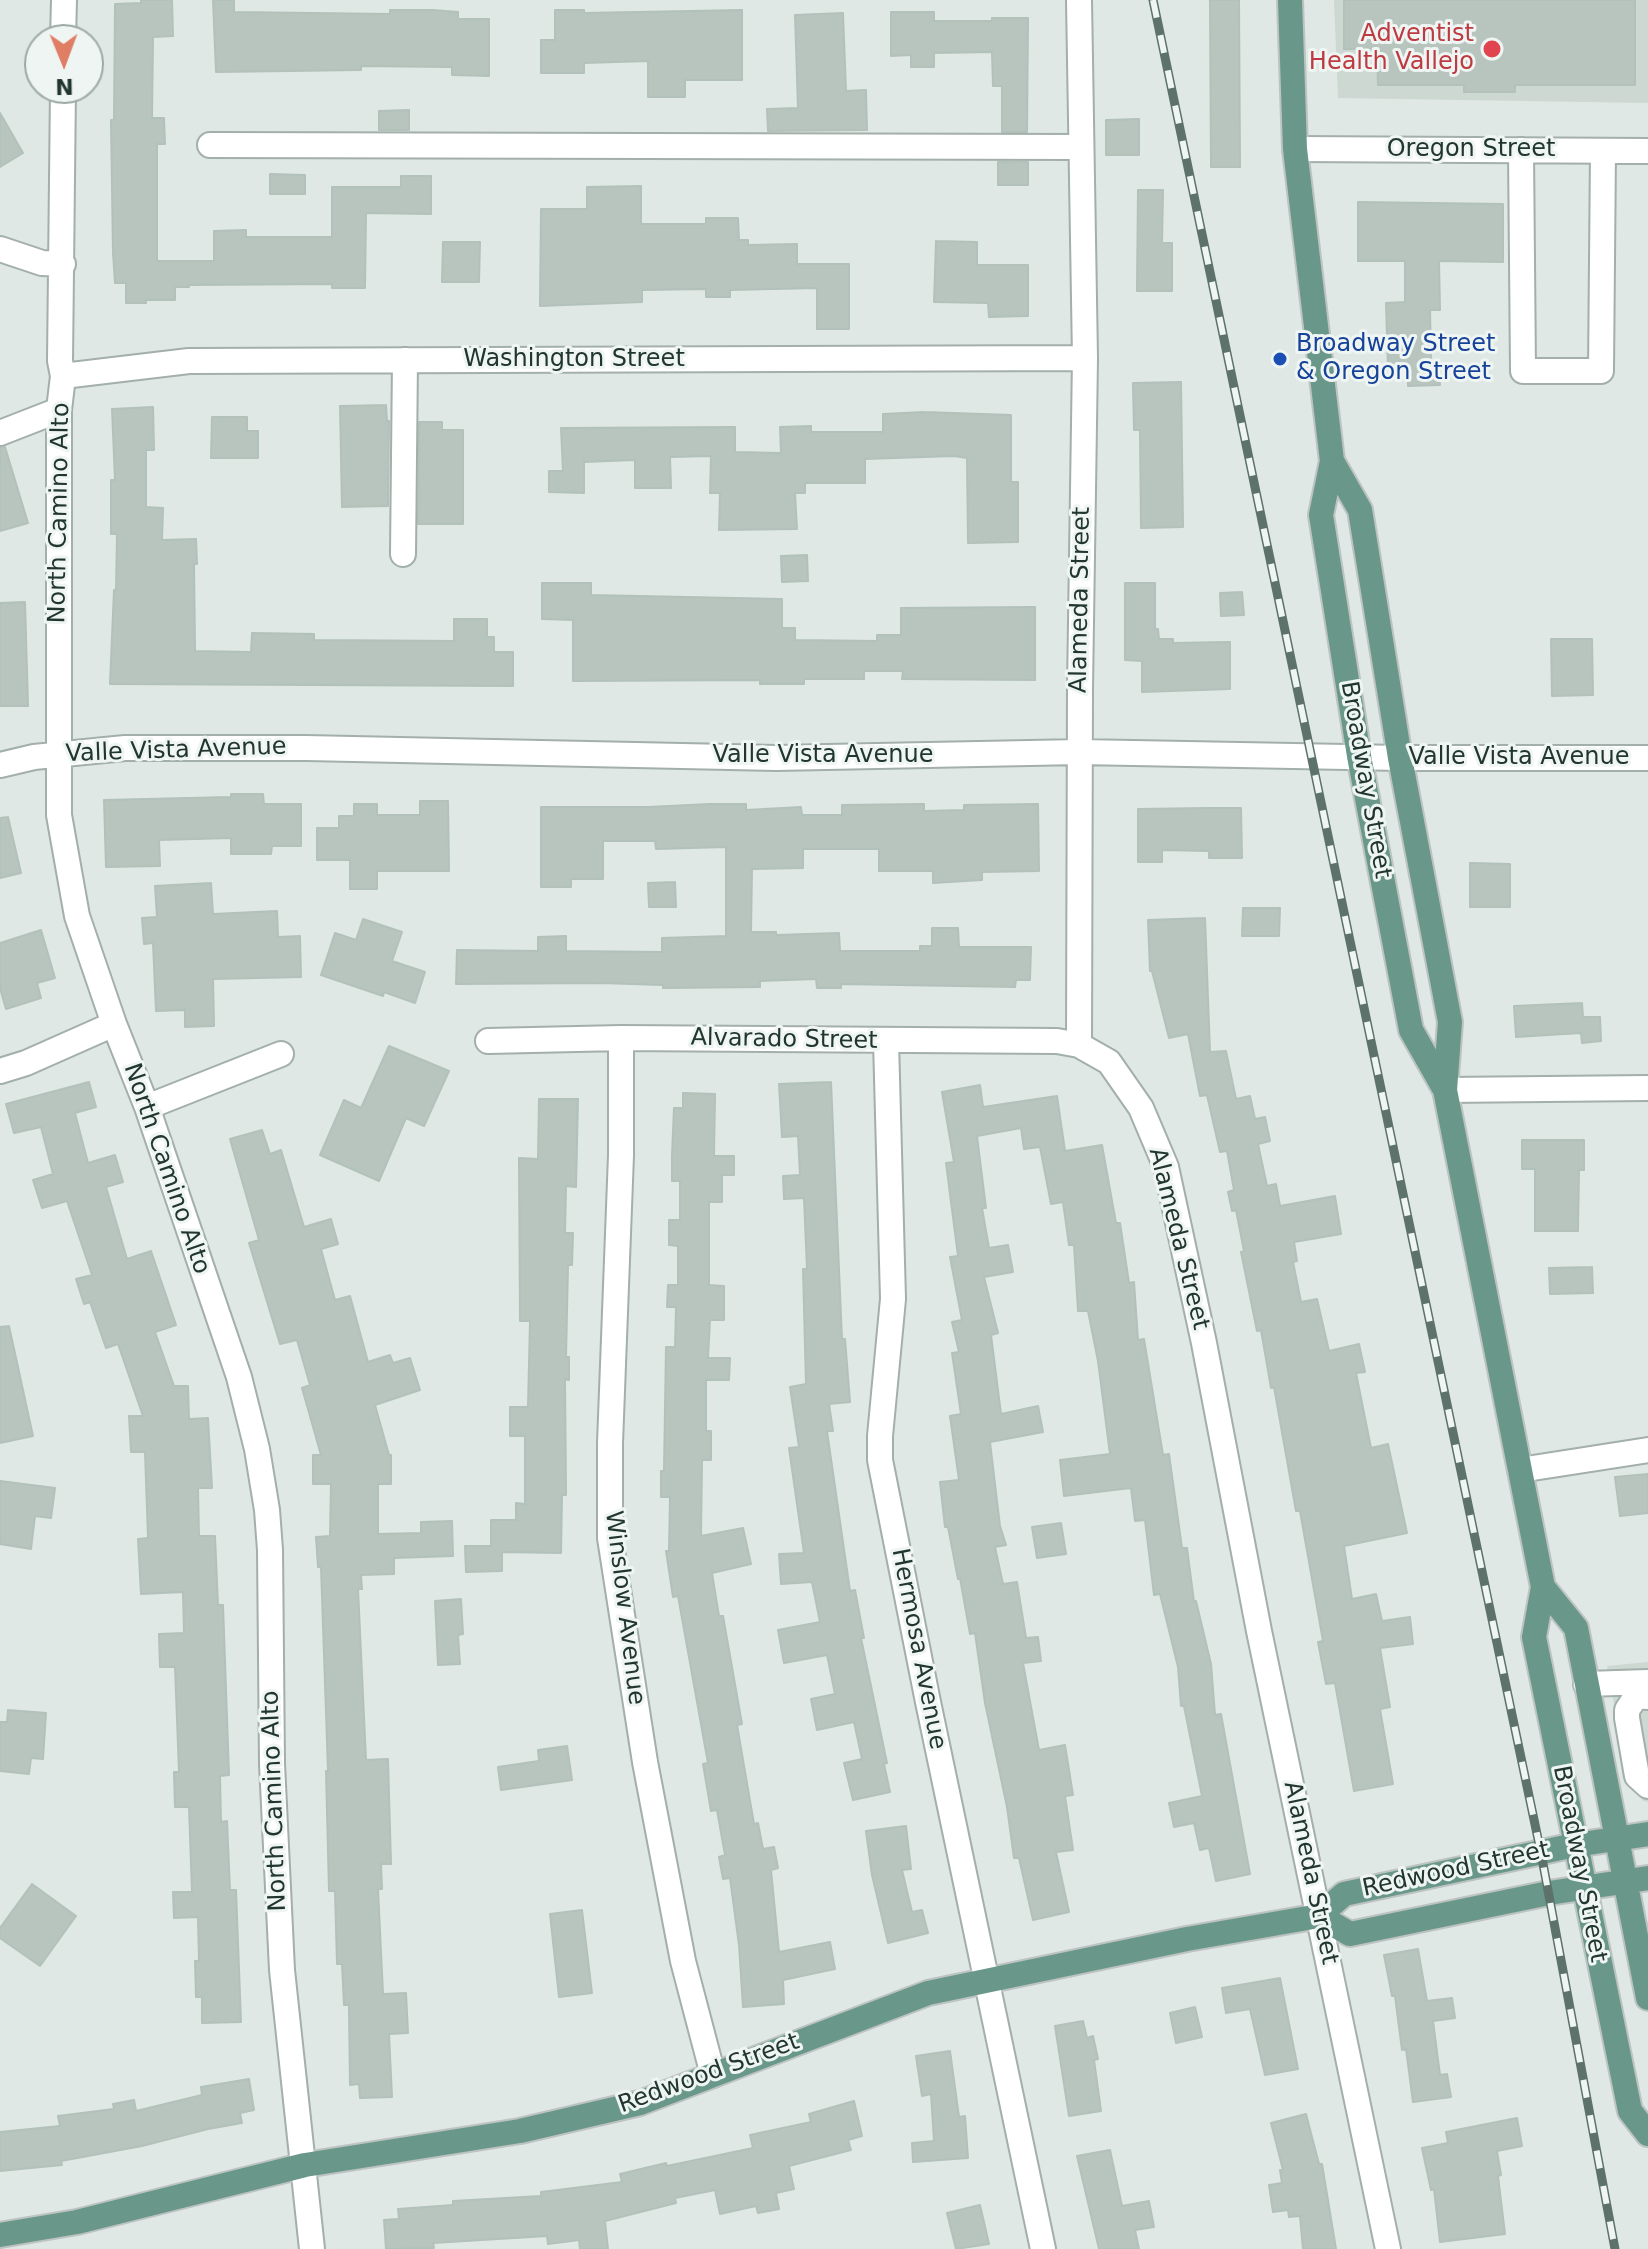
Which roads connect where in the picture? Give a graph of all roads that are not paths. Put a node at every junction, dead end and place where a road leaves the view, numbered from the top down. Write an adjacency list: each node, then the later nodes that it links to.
1 (64, 0): 4 (street)
2 (1079, 0): 7 (street, Alameda Street)
3 (1290, 0): 8 (main road, Broadway Street)
4 (63, 24)
5 (63, 104): 13 (street, North Camino Alto)
6 (210, 145): 7 (street)
7 (1080, 147): 14 (street, Alameda Street)
8 (1295, 149): 9 (street, Oregon Street); 19 (main road, Broadway Street)
9 (1521, 150): 10 (street, Oregon Street); 10 (street)
10 (1603, 151): 11 (street, Oregon Street)
11 (1648, 151)
12 (0, 249): 13 (street)
13 (63, 264): 16 (street, North Camino Alto)
14 (1085, 358): 15 (street, Washington Street); 21 (street, Alameda Street)
15 (405, 360): 16 (street, Washington Street); 20 (street)
16 (63, 376): 17 (street, North Camino Alto)
17 (59, 410): 18 (street); 22 (street, North Camino Alto)
18 (0, 433)
19 (1332, 461): 23 (main road, Broadway Street); 24 (main road, Broadway Street)
20 (403, 554)
21 (1080, 752): 22 (street, Valle Vista Avenue); 23 (street, Valle Vista Avenue); 31 (street, Alameda Street)
22 (59, 754): 26 (street, Valle Vista Avenue); 27 (street, North Camino Alto)
23 (1359, 756): 24 (street, Valle Vista Avenue); 35 (main road, Broadway Street)
24 (1400, 758): 25 (street, Valle Vista Avenue); 35 (main road, Broadway Street)
25 (1648, 758)
26 (0, 765)
27 (114, 1024): 33 (street); 36 (street, North Camino Alto)
28 (621, 1038): 29 (street, Alvarado Street); 30 (street, Alvarado Street); 52 (street, Winslow Avenue)
29 (488, 1041)
30 (886, 1041): 31 (street, Alvarado Street); 50 (street, Hermosa Avenue)
31 (1079, 1045): 49 (street, Alameda Street)
32 (281, 1054): 36 (street)
33 (0, 1071)
34 (1648, 1088): 35 (street)
35 (1445, 1090): 38 (main road, Broadway Street)
36 (147, 1107): 54 (street, North Camino Alto)
37 (1648, 1450): 38 (street)
38 (1520, 1470): 39 (main road, Broadway Street)
39 (1543, 1587): 41 (main road, Broadway Street); 46 (main road, Broadway Street)
40 (1648, 1682): 41 (street)
41 (1586, 1684): 45 (main road, Broadway Street)
42 (1648, 1697): 43 (street)
43 (1648, 1786)
44 (1648, 1834): 45 (main road, Redwood Street)
45 (1617, 1838): 46 (main road, Redwood Street); 47 (main road, Broadway Street)
46 (1575, 1845): 48 (main road, Broadway Street); 49 (main road, Redwood Street)
47 (1637, 1880): 48 (main road, Redwood Street); 51 (main road, Broadway Street)
48 (1584, 1887): 49 (main road, Redwood Street); 53 (main road, Broadway Street)
49 (1319, 1916): 50 (main road, Redwood Street); 58 (street, Alameda Street)
50 (988, 1981): 52 (main road, Redwood Street); 57 (street, Hermosa Avenue)
51 (1648, 1998)
52 (713, 2075): 54 (main road, Redwood Street)
53 (1648, 2134)
54 (305, 2165): 55 (main road, Redwood Street); 56 (street, North Camino Alto)
55 (0, 2235)
56 (312, 2249)
57 (1043, 2249)
58 (1388, 2249)

